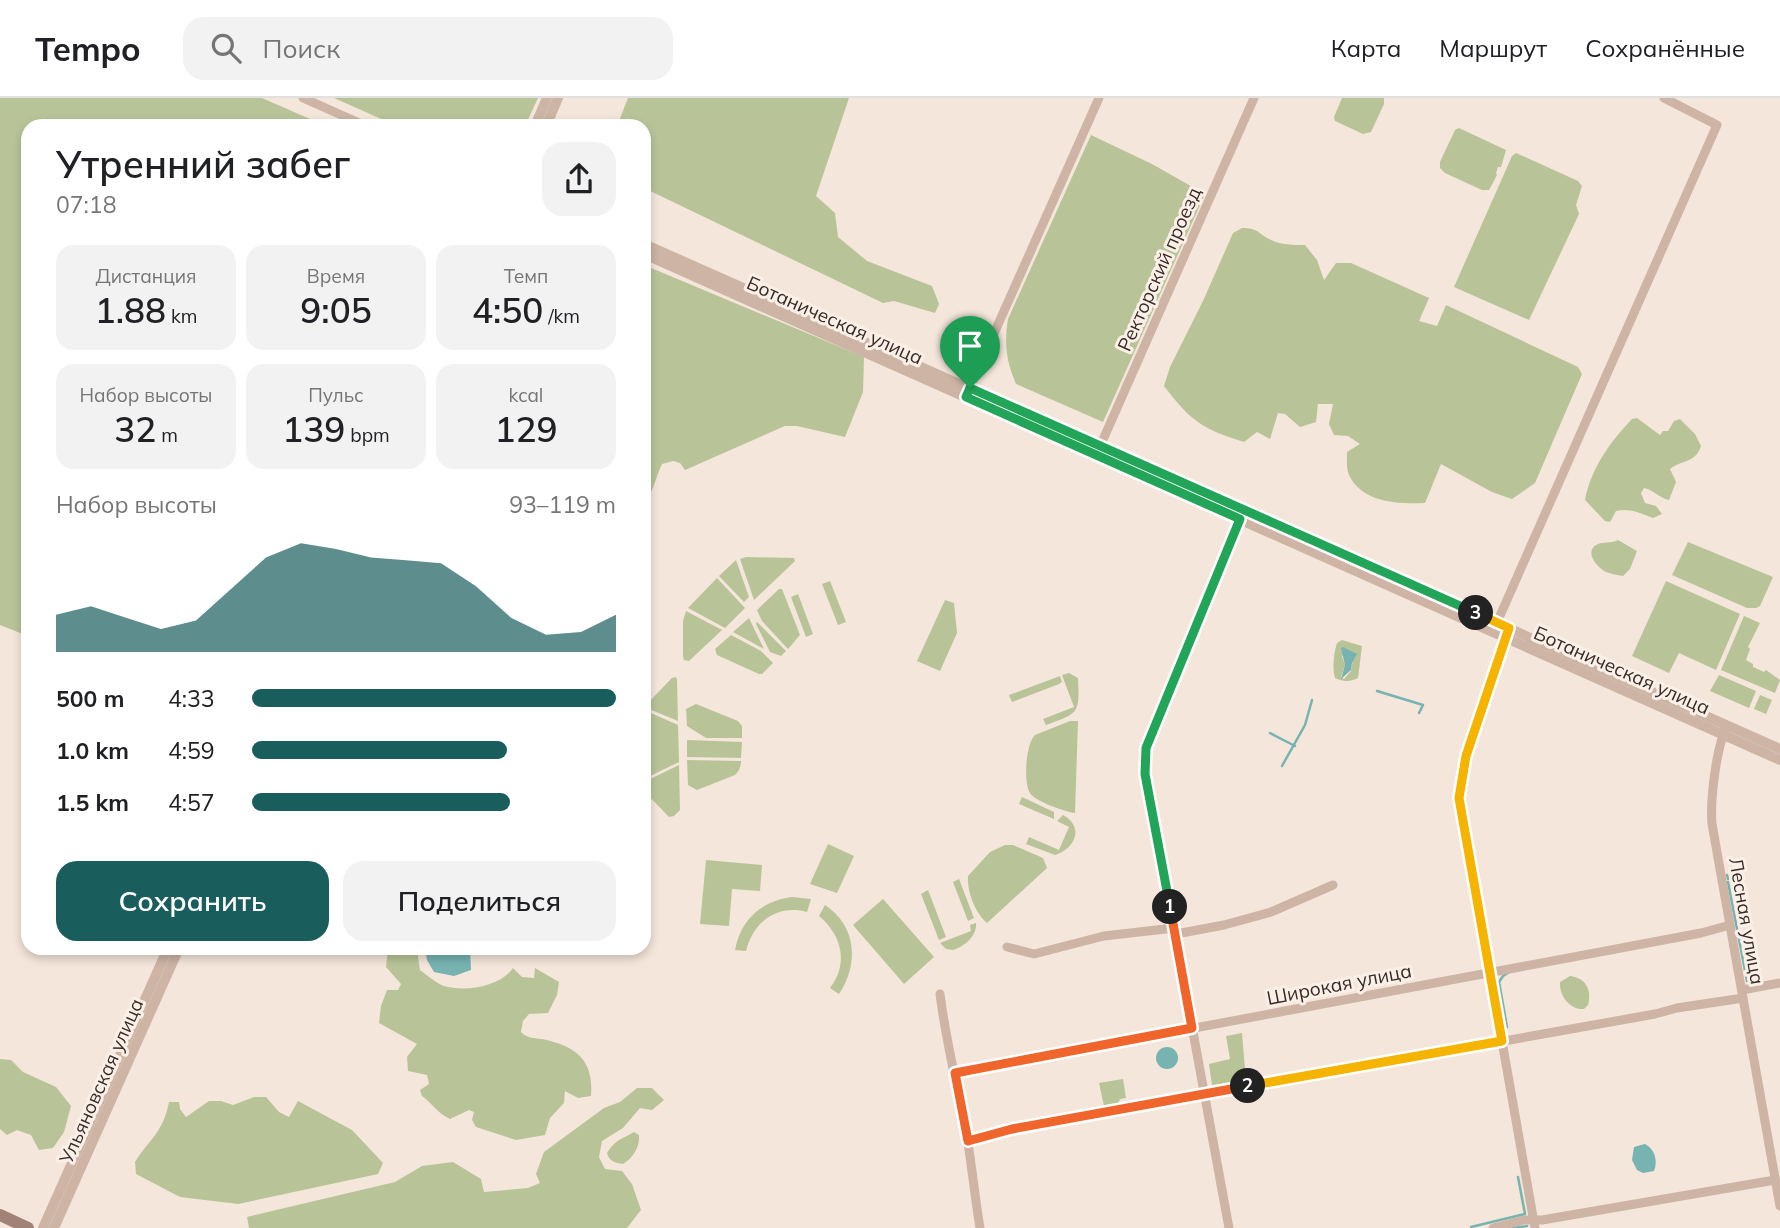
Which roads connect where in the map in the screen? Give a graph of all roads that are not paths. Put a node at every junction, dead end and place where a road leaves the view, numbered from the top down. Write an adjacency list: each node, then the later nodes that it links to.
1 (303, 98): 7 (street)
2 (547, 98): 8 (street)
3 (558, 98): 9 (street)
4 (1098, 98): 12 (street)
5 (1254, 98): 13 (street, Ректорский проезд)
6 (1664, 98): 15 (street)
7 (350, 119)
8 (538, 119)
9 (549, 119)
10 (651, 247): 12 (street, Ботаническая улица)
11 (651, 257): 12 (street, Ботаническая улица)
12 (968, 392): 13 (street, Ботаническая улица)
13 (1098, 450): 14 (street, Ботаническая улица)
14 (1242, 514): 15 (street, Ботаническая улица); 22 (street)
15 (1495, 627): 16 (street, Ботаническая улица)
16 (1508, 633): 17 (street, Ботаническая улица); 26 (street)
17 (1725, 730): 18 (street, Ботаническая улица); 19 (street, Ботаническая улица); 21 (street, Лесная улица)
18 (1780, 749)
19 (1780, 760)
20 (1333, 885): 22 (street)
21 (1730, 925): 26 (street, Широкая улица); 29 (street, Лесная улица)
22 (1175, 931): 23 (street); 30 (street)
23 (1007, 947)
24 (165, 955): 40 (street, Ульяновская улица)
25 (176, 955): 41 (street, Ульяновская улица)
26 (1490, 973): 30 (street, Широкая улица); 31 (street)
27 (1780, 983): 29 (street)
28 (940, 994): 32 (street)
29 (1742, 994): 31 (street); 35 (street, Лесная улица)
30 (1192, 1028): 32 (street, Широкая улица); 33 (street)
31 (1502, 1041): 33 (street); 38 (street)
32 (955, 1073): 34 (street)
33 (1203, 1094): 34 (street); 43 (street)
34 (968, 1141): 42 (street)
35 (1775, 1180): 36 (street, Лесная улица); 38 (street)
36 (1780, 1206)
37 (0, 1215): 39 (main road)
38 (1534, 1224): 44 (street)
39 (28, 1228)
40 (43, 1228)
41 (54, 1228)
42 (980, 1228)
43 (1229, 1228)
44 (1493, 1228)

